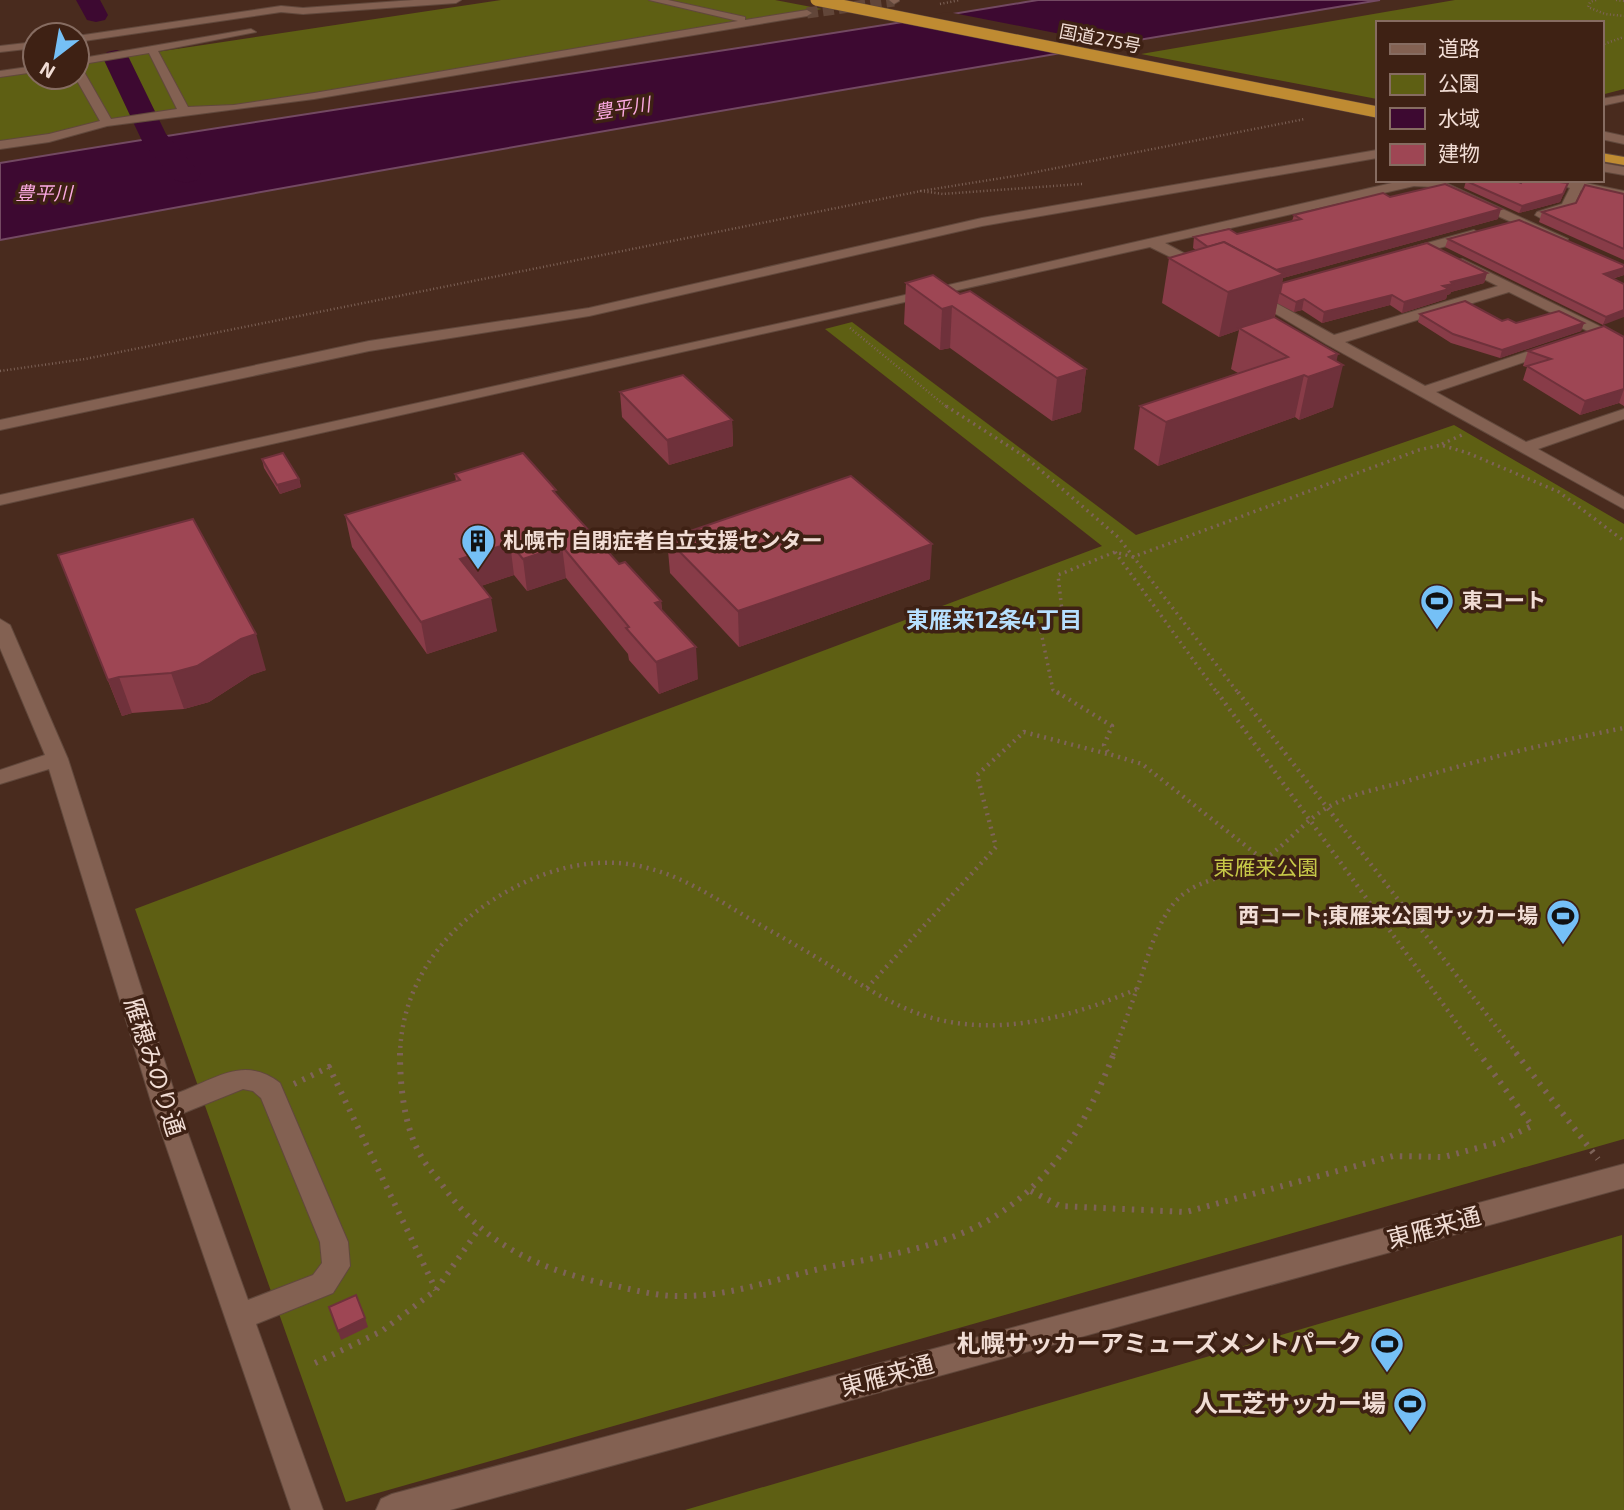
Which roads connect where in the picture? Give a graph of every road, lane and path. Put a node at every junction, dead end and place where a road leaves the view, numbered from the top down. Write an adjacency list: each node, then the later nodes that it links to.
1 (272, 0): 7 (street)
2 (456, 0): 7 (street)
3 (654, 0): 10 (street)
4 (816, 0): 26 (highway, 国道275号, bridge)
5 (857, 0): 23 (highway, 国道275号)
6 (1596, 0): 9 (path)
7 (281, 9): 12 (street)
8 (807, 13): 10 (street)
9 (1624, 16)
10 (753, 22): 25 (street)
11 (251, 32): 16 (street)
12 (91, 37)
13 (1624, 37): 14 (path)
14 (1603, 44)
15 (21, 47): 17 (street)
16 (152, 49): 18 (street); 25 (street)
17 (0, 50)
18 (91, 60)
19 (21, 71): 20 (street)
20 (0, 74)
21 (89, 91): 28 (street)
22 (1624, 98): 24 (street)
23 (1376, 103)
24 (1603, 103)
25 (184, 112): 28 (street)
26 (1376, 112)
27 (1311, 118): 43 (path)
28 (108, 123): 31 (street)
29 (1603, 135): 30 (street)
30 (1624, 140)
31 (0, 145)
32 (1603, 147): 33 (highway)
33 (1624, 152)
34 (1376, 154): 60 (street)
35 (1603, 157): 36 (highway)
36 (1624, 161)
37 (1603, 167): 38 (street)
38 (1624, 172)
39 (1436, 182): 45 (street); 46 (street)
40 (1560, 182): 42 (street)
41 (1089, 184): 43 (path)
42 (1577, 186): 44 (street); 45 (street)
43 (921, 191): 57 (path)
44 (1624, 195)
45 (1521, 221): 47 (street); 48 (street)
46 (1150, 241): 50 (street); 64 (street)
47 (1429, 247): 49 (street); 52 (street)
48 (1578, 247)
49 (1390, 257)
50 (1214, 275)
51 (1275, 287): 55 (street)
52 (1511, 287): 54 (street); 55 (street)
53 (843, 321): 68 (path)
54 (1601, 332): 56 (street); 58 (street)
55 (1331, 341): 58 (street)
56 (1624, 344)
57 (0, 371)
58 (1425, 391): 63 (street)
59 (1624, 414): 63 (street)
60 (0, 425)
61 (1469, 432): 62 (path)
62 (1441, 445): 66 (path); 68 (path)
63 (1524, 448): 65 (street)
64 (0, 500)
65 (1624, 504)
66 (1624, 541)
67 (1115, 552): 68 (path); 71 (path); 75 (path)
68 (1133, 556): 74 (path)
69 (0, 625): 72 (street, 雁穂みのり通)
70 (1624, 729): 74 (path)
71 (1108, 754): 76 (path); 77 (path)
72 (57, 759): 73 (street); 80 (street, 雁穂みのり通)
73 (0, 777)
74 (1326, 807): 75 (path); 81 (path)
75 (1310, 820): 76 (path); 82 (path)
76 (1265, 860): 78 (path)
77 (867, 988): 78 (path); 83 (path)
78 (1137, 989): 82 (path)
79 (329, 1067): 84 (path)
80 (166, 1108): 85 (street, 雁穂みのり通); 85 (street)
81 (1618, 1177): 88 (street, 東雁来通)
82 (1031, 1191): 83 (path)
83 (479, 1229): 84 (path)
84 (436, 1290): 86 (path)
85 (239, 1317): 87 (street, 雁穂みのり通)
86 (315, 1363)
87 (307, 1510)
88 (392, 1510)

